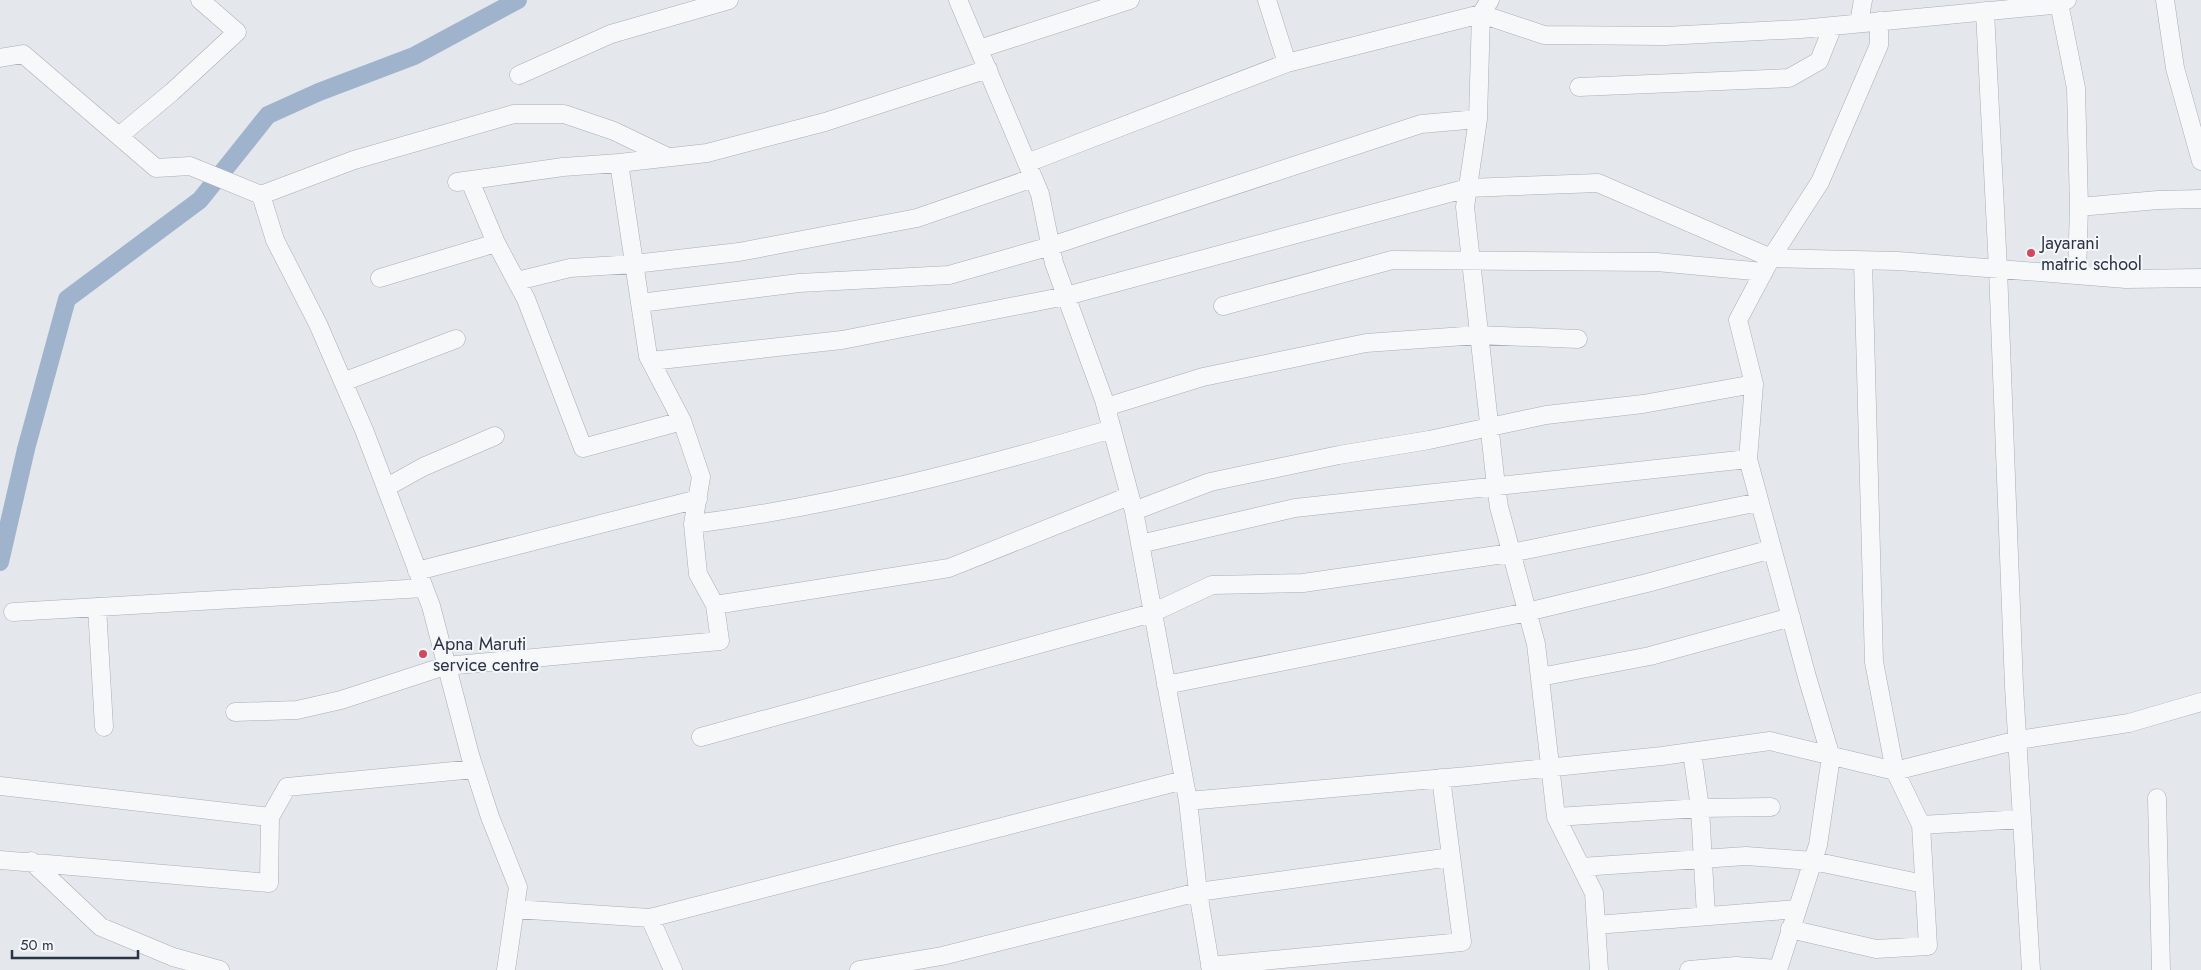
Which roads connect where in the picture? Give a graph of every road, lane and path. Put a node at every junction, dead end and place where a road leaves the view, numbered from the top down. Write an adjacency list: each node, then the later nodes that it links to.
1 (200, 0): 21 (street)
2 (729, 0): 18 (street)
3 (958, 0): 14 (street)
4 (1130, 0): 14 (street)
5 (1267, 0): 16 (street)
6 (1863, 0): 12 (street)
7 (2165, 0): 23 (street)
8 (2063, 2): 10 (street); 29 (street)
9 (1485, 7): 13 (street); 16 (street); 20 (street)
10 (1985, 12): 11 (street); 36 (street)
11 (1879, 22): 12 (street); 35 (street)
12 (1859, 23): 13 (street)
13 (1834, 26): 19 (street)
14 (979, 49): 17 (street)
15 (0, 58): 21 (street)
16 (1287, 63): 25 (street)
17 (988, 69): 22 (street); 25 (street)
18 (519, 75)
19 (1579, 87)
20 (1478, 119): 26 (street); 31 (street)
21 (119, 136): 27 (street)
22 (668, 157): 24 (street); 27 (street)
23 (2201, 161)
24 (619, 163): 30 (street); 34 (street)
25 (1030, 171): 31 (street); 34 (street)
26 (1468, 188): 32 (street); 35 (street); 41 (street)
27 (261, 195): 48 (street)
28 (2201, 199): 29 (street)
29 (2078, 207): 37 (street)
30 (496, 243): 38 (street); 40 (street)
31 (1051, 246): 41 (street); 42 (street)
32 (1470, 260): 35 (street); 43 (street); 44 (street)
33 (1863, 261): 35 (street); 36 (street); 85 (street)
34 (634, 264): 40 (street); 42 (street)
35 (1767, 265): 49 (street)
36 (1998, 268): 37 (street); 80 (street)
37 (2077, 275): 39 (street)
38 (380, 278)
39 (2201, 278)
40 (517, 282): 51 (street)
41 (1066, 296): 47 (street); 50 (street)
42 (640, 303): 47 (street)
43 (1223, 306)
44 (1478, 335): 45 (street); 50 (street); 52 (street)
45 (1578, 339)
46 (456, 340): 48 (street)
47 (651, 361): 51 (street)
48 (344, 382): 57 (street)
49 (1754, 384): 52 (street); 55 (street)
50 (1106, 406): 53 (street)
51 (682, 421): 58 (street)
52 (1489, 427): 56 (street); 60 (street)
53 (1112, 429): 60 (street); 61 (street)
54 (495, 436): 57 (street)
55 (1748, 459): 56 (street); 59 (street)
56 (1496, 486): 62 (street); 64 (street)
57 (387, 487): 65 (street)
58 (698, 499): 61 (street); 65 (street)
59 (1759, 502): 63 (street); 64 (street)
60 (1132, 504): 62 (street); 67 (street)
61 (694, 524): 67 (street)
62 (1140, 544): 71 (street)
63 (1772, 549): 70 (street); 72 (street)
64 (1511, 553): 70 (street); 71 (street)
65 (417, 571): 66 (street)
66 (424, 588): 68 (street); 73 (street)
67 (714, 605): 73 (street)
68 (97, 607): 69 (street); 78 (street)
69 (13, 612)
70 (1527, 612): 74 (street); 75 (street)
71 (1152, 613): 75 (street); 79 (street)
72 (1791, 617): 74 (street); 82 (street)
73 (445, 666): 77 (street); 84 (street)
74 (1540, 677): 83 (street)
75 (1166, 685): 87 (street)
76 (2201, 702): 80 (street)
77 (236, 712)
78 (104, 727)
79 (701, 737)
80 (2018, 740): 85 (street); 95 (street)
81 (1692, 752): 82 (street); 83 (street); 92 (street)
82 (1831, 757): 85 (street); 101 (street)
83 (1550, 767): 86 (street); 94 (street)
84 (474, 769): 93 (street); 105 (street)
85 (1894, 771): 96 (street)
86 (1441, 778): 90 (street); 98 (street)
87 (1184, 780): 90 (street); 108 (street)
88 (0, 786): 93 (street)
89 (2157, 798): 120 (street)
90 (1188, 801): 104 (street)
91 (1771, 807): 92 (street)
92 (1700, 808): 94 (street); 97 (street)
93 (270, 817): 100 (street)
94 (1556, 817): 102 (street)
95 (2022, 819): 96 (street); 119 (street)
96 (1920, 825): 103 (street)
97 (1703, 857): 101 (street); 102 (street); 107 (street)
98 (1451, 858): 104 (street); 111 (street)
99 (0, 860): 100 (street)
100 (32, 861): 113 (street)
101 (1813, 861): 103 (street); 106 (street)
102 (1581, 867): 109 (street)
103 (1924, 884): 110 (street)
104 (1198, 892): 111 (street); 116 (street)
105 (515, 909): 108 (street); 114 (street)
106 (1797, 910): 107 (street); 110 (street)
107 (1706, 916): 109 (street)
108 (650, 918): 115 (street)
109 (1596, 925): 117 (street)
110 (1790, 929): 112 (street)
111 (1210, 968)
112 (1778, 969): 118 (street)
113 (218, 970)
114 (506, 970)
115 (674, 970)
116 (859, 970)
117 (1599, 970)
118 (1689, 970)
119 (2031, 970)
120 (2161, 970)

